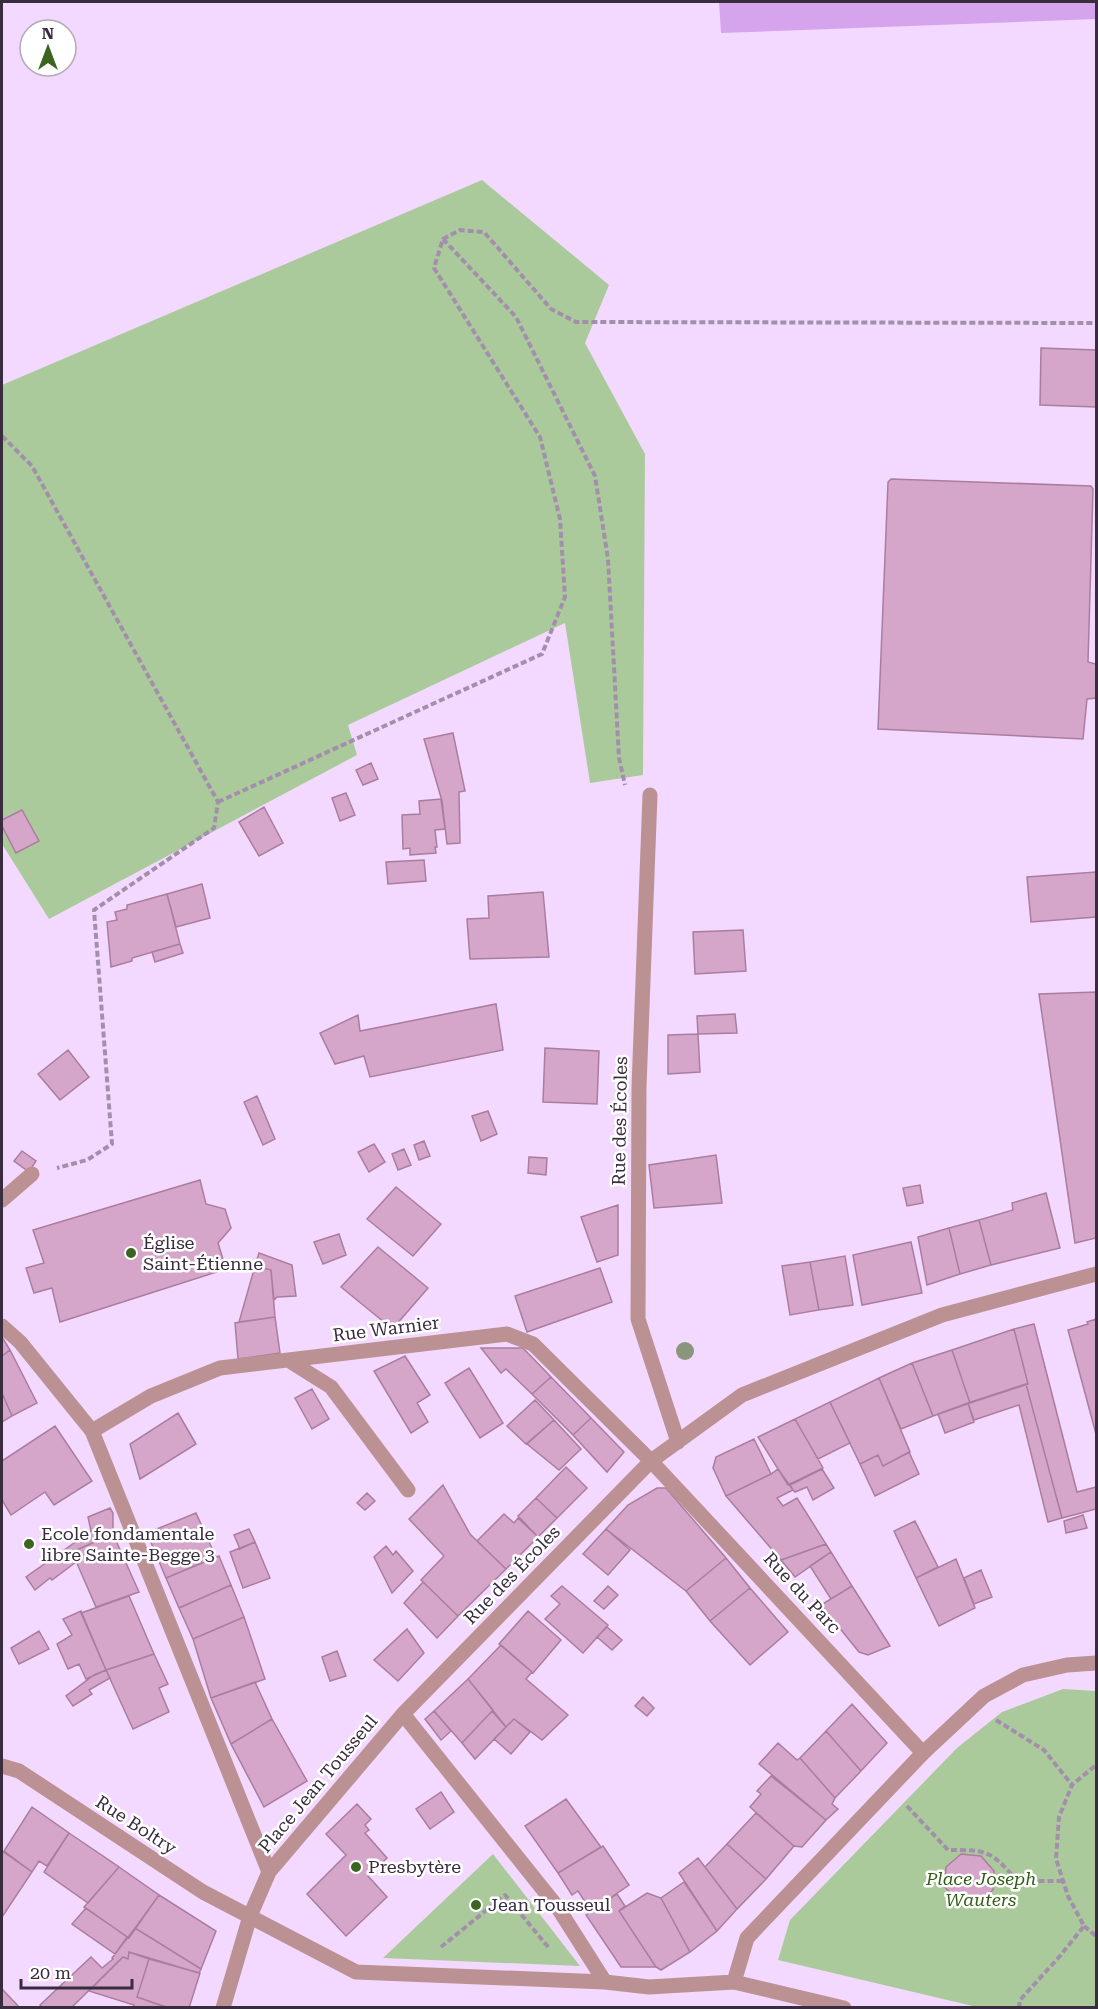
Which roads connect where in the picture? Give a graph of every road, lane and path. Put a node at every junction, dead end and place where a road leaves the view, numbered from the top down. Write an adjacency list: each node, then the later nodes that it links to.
1 (443, 239): 2 (path); 4 (path); 6 (path)
2 (1096, 323)
3 (2, 436): 6 (path)
4 (627, 793)
5 (650, 795): 13 (street, Rue des Écoles)
6 (218, 802): 7 (path)
7 (32, 1174): 8 (street)
8 (2, 1200)
9 (1096, 1274): 13 (street, Rue des Écoles)
10 (2, 1326): 12 (street)
11 (288, 1360): 12 (street, Rue Warnier); 14 (street, Rue Warnier); 15 (street)
12 (92, 1431): 24 (street)
13 (678, 1442): 14 (street, Rue des Écoles)
14 (651, 1461): 18 (street, Rue des Écoles); 19 (street, Rue du Parc)
15 (408, 1490)
16 (1096, 1663): 17 (street)
17 (972, 1708): 19 (street); 22 (path)
18 (404, 1714): 24 (street, Place Jean Tousseul); 31 (street, Place Jean Tousseul)
19 (923, 1753): 23 (street)
20 (1096, 1765): 22 (path)
21 (2, 1766): 26 (street, Rue Boltry)
22 (1072, 1785): 25 (path)
23 (890, 1788): 25 (path); 32 (street)
24 (268, 1872): 26 (street, Place Jean Tousseul)
25 (1063, 1881): 27 (path)
26 (250, 1916): 29 (street); 33 (street, Place Jean Tousseul)
27 (1084, 1926): 28 (path); 35 (path)
28 (1096, 1936)
29 (407, 1974): 30 (street); 30 (path)
30 (575, 1980): 31 (street)
31 (605, 1982): 32 (street)
32 (734, 1982): 34 (street)
33 (223, 2007)
34 (844, 2007)
35 (1019, 2007)

